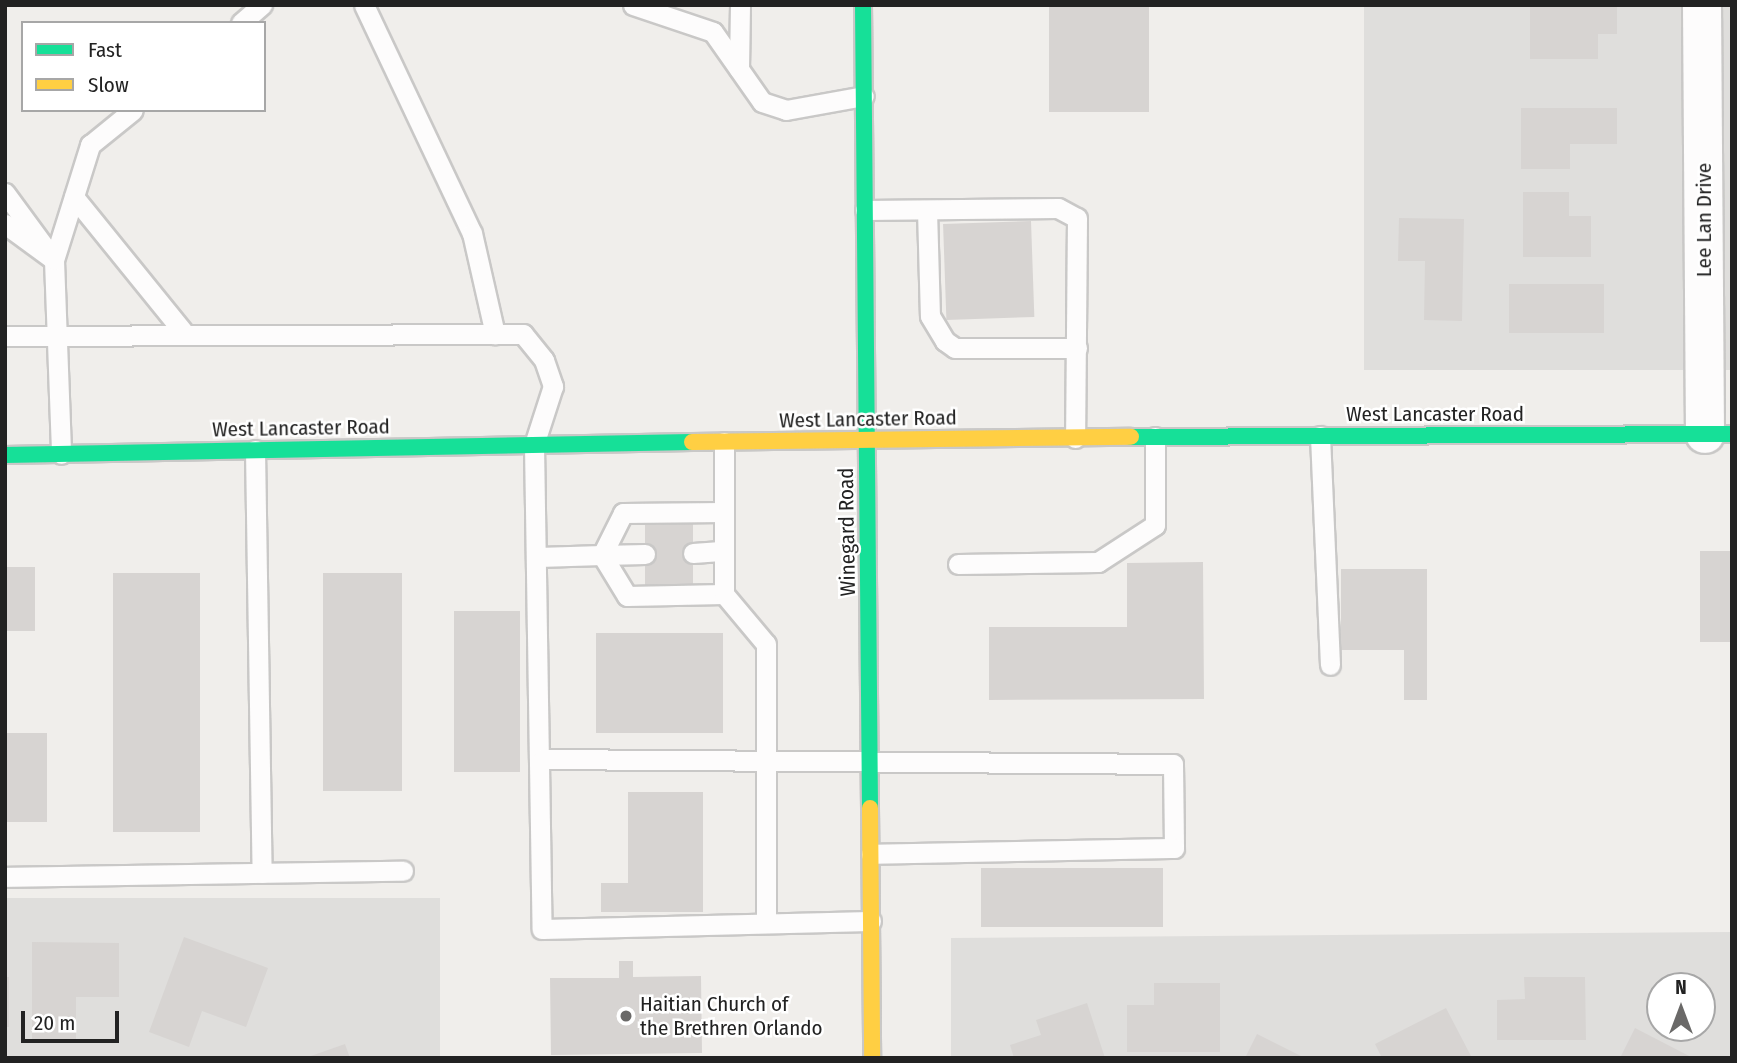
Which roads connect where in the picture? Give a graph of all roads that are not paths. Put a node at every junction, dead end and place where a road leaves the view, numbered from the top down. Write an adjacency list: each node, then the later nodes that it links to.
1 (262, 5): 7 (lane)
2 (364, 5): 19 (lane)
3 (633, 5): 8 (lane)
4 (740, 5): 8 (lane)
5 (863, 5): 9 (street, Winegard Road)
6 (1702, 5): 22 (street, Lee Lan Drive)
7 (243, 21)
8 (739, 69): 9 (lane)
9 (864, 96): 14 (street, Winegard Road)
10 (131, 112): 12 (lane)
11 (5, 193): 16 (lane)
12 (74, 197): 16 (lane); 18 (lane)
13 (927, 210): 14 (lane); 21 (lane); 21 (lane)
14 (865, 211): 26 (street, Winegard Road)
15 (5, 224): 16 (lane)
16 (54, 260): 17 (lane)
17 (57, 334): 18 (lane); 20 (lane); 30 (lane)
18 (185, 334): 19 (lane)
19 (495, 334): 28 (lane)
20 (5, 336)
21 (1077, 348): 25 (lane)
22 (1719, 434): 23 (street, West Lancaster Road)
23 (1320, 436): 24 (street, West Lancaster Road); 40 (lane)
24 (1156, 437): 25 (street, West Lancaster Road); 38 (lane)
25 (1075, 438): 26 (street, West Lancaster Road)
26 (867, 439): 27 (street, West Lancaster Road); 43 (street, Winegard Road)
27 (724, 442): 28 (street, West Lancaster Road); 32 (lane)
28 (534, 445): 29 (street, West Lancaster Road); 37 (lane)
29 (255, 450): 30 (street, West Lancaster Road); 46 (lane)
30 (61, 454): 31 (street, West Lancaster Road)
31 (5, 455)
32 (724, 512): 33 (lane); 36 (lane)
33 (724, 551): 34 (lane); 39 (lane)
34 (693, 553)
35 (645, 554): 36 (lane)
36 (602, 555): 37 (lane); 39 (lane)
37 (538, 558): 41 (lane)
38 (958, 564)
39 (724, 594): 42 (lane)
40 (1330, 665)
41 (543, 759): 42 (lane); 49 (lane)
42 (765, 759): 43 (lane); 49 (lane)
43 (872, 759): 44 (street, Winegard Road); 44 (lane)
44 (871, 854): 48 (street, Winegard Road)
45 (403, 871): 46 (lane)
46 (262, 873): 47 (lane)
47 (5, 877)
48 (871, 921): 49 (lane); 50 (street, Winegard Road)
49 (766, 923)
50 (872, 1058)

